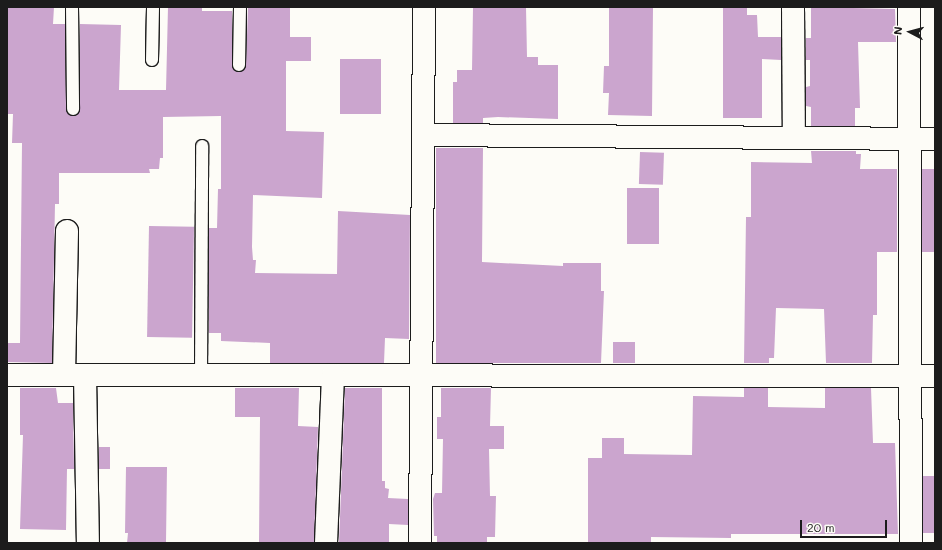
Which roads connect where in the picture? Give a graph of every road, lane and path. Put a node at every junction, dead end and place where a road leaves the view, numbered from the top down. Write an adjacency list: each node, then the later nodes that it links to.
1 (72, 7): 9 (lane)
2 (153, 7): 7 (lane)
3 (240, 7): 8 (lane)
4 (424, 7): 10 (street)
5 (793, 7): 11 (street)
6 (909, 7): 12 (street)
7 (152, 60)
8 (239, 65)
9 (73, 109)
10 (424, 134): 11 (street); 18 (street)
11 (794, 138): 12 (street)
12 (910, 139): 13 (street); 22 (street)
13 (935, 139)
14 (202, 146): 16 (lane)
15 (67, 231): 20 (street)
16 (201, 374): 17 (street); 21 (street)
17 (333, 374): 18 (street); 25 (street)
18 (421, 374): 22 (street); 26 (street)
19 (7, 375): 20 (street)
20 (64, 375): 21 (street)
21 (85, 375): 24 (street)
22 (911, 375): 23 (street); 27 (street)
23 (935, 376)
24 (88, 543)
25 (326, 543)
26 (420, 543)
27 (911, 543)

